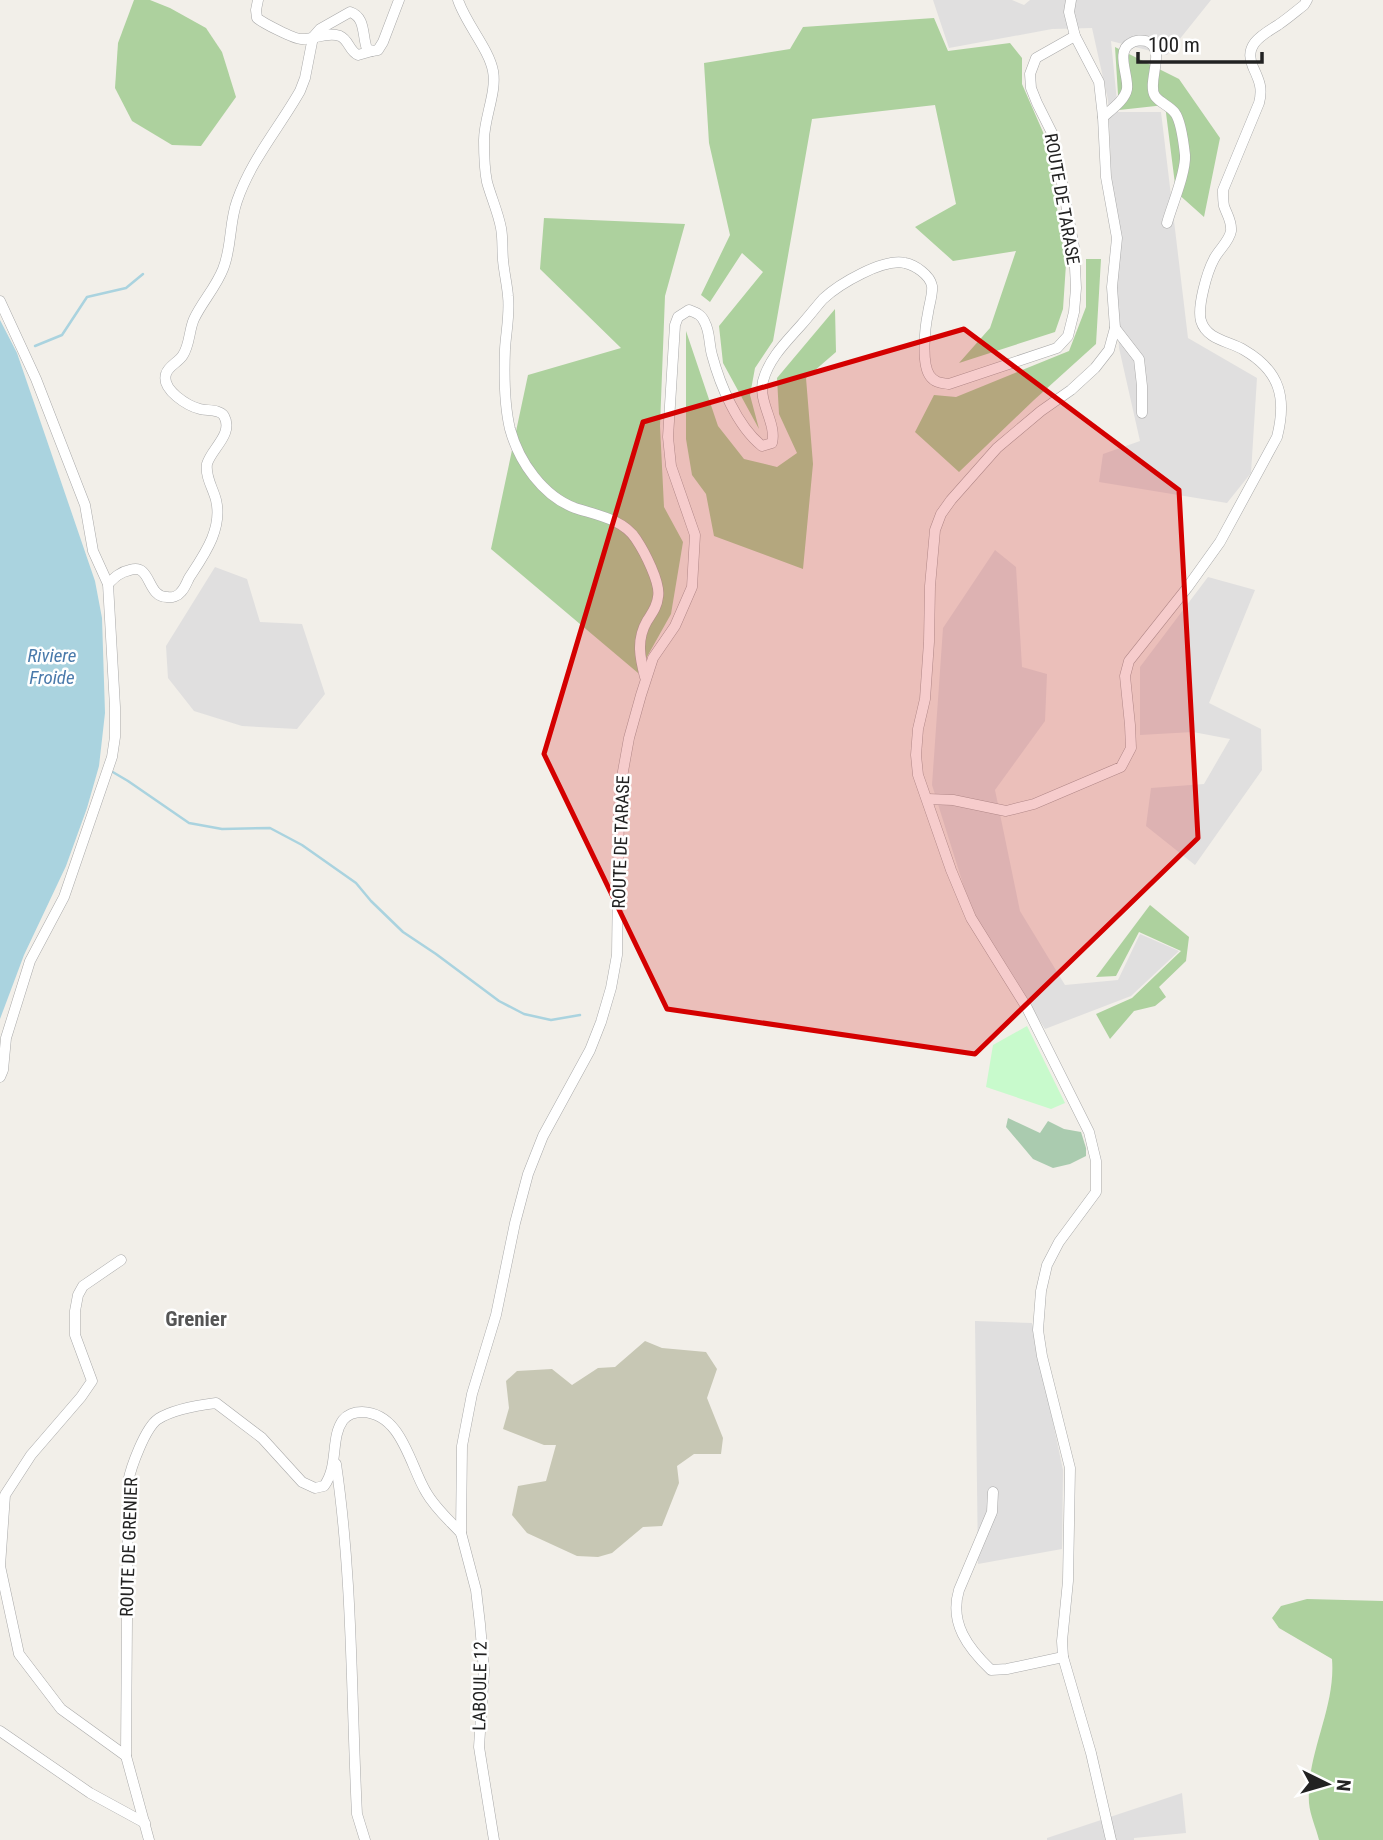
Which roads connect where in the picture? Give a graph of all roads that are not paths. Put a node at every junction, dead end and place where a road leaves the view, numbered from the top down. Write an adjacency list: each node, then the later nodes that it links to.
1 (258, 0): 7 (street)
2 (400, 0): 8 (street)
3 (458, 0): 15 (street)
4 (1070, 0): 6 (street)
5 (1307, 0): 16 (street)
6 (1075, 36): 9 (street); 15 (street, ROUTE DE TARASE)
7 (313, 37): 8 (street); 8 (street); 14 (street)
8 (372, 51)
9 (1103, 117): 10 (street); 12 (street)
10 (1167, 223)
11 (0, 301): 14 (street)
12 (1115, 328): 13 (street); 16 (street)
13 (1142, 413)
14 (108, 584): 17 (street)
15 (646, 679): 21 (street, ROUTE DE TARASE)
16 (928, 799): 22 (street)
17 (0, 1077)
18 (121, 1260): 24 (street)
19 (335, 1456): 21 (street, ROUTE DE GRENIER); 24 (street, ROUTE DE GRENIER); 27 (street)
20 (993, 1492): 22 (street)
21 (461, 1533): 28 (street, LABOULE 12)
22 (1063, 1657): 29 (street)
23 (0, 1731): 25 (street)
24 (126, 1756): 25 (street, ROUTE DE GRENIER)
25 (145, 1823): 26 (street, ROUTE DE GRENIER)
26 (149, 1840)
27 (365, 1840)
28 (494, 1840)
29 (1111, 1840)

